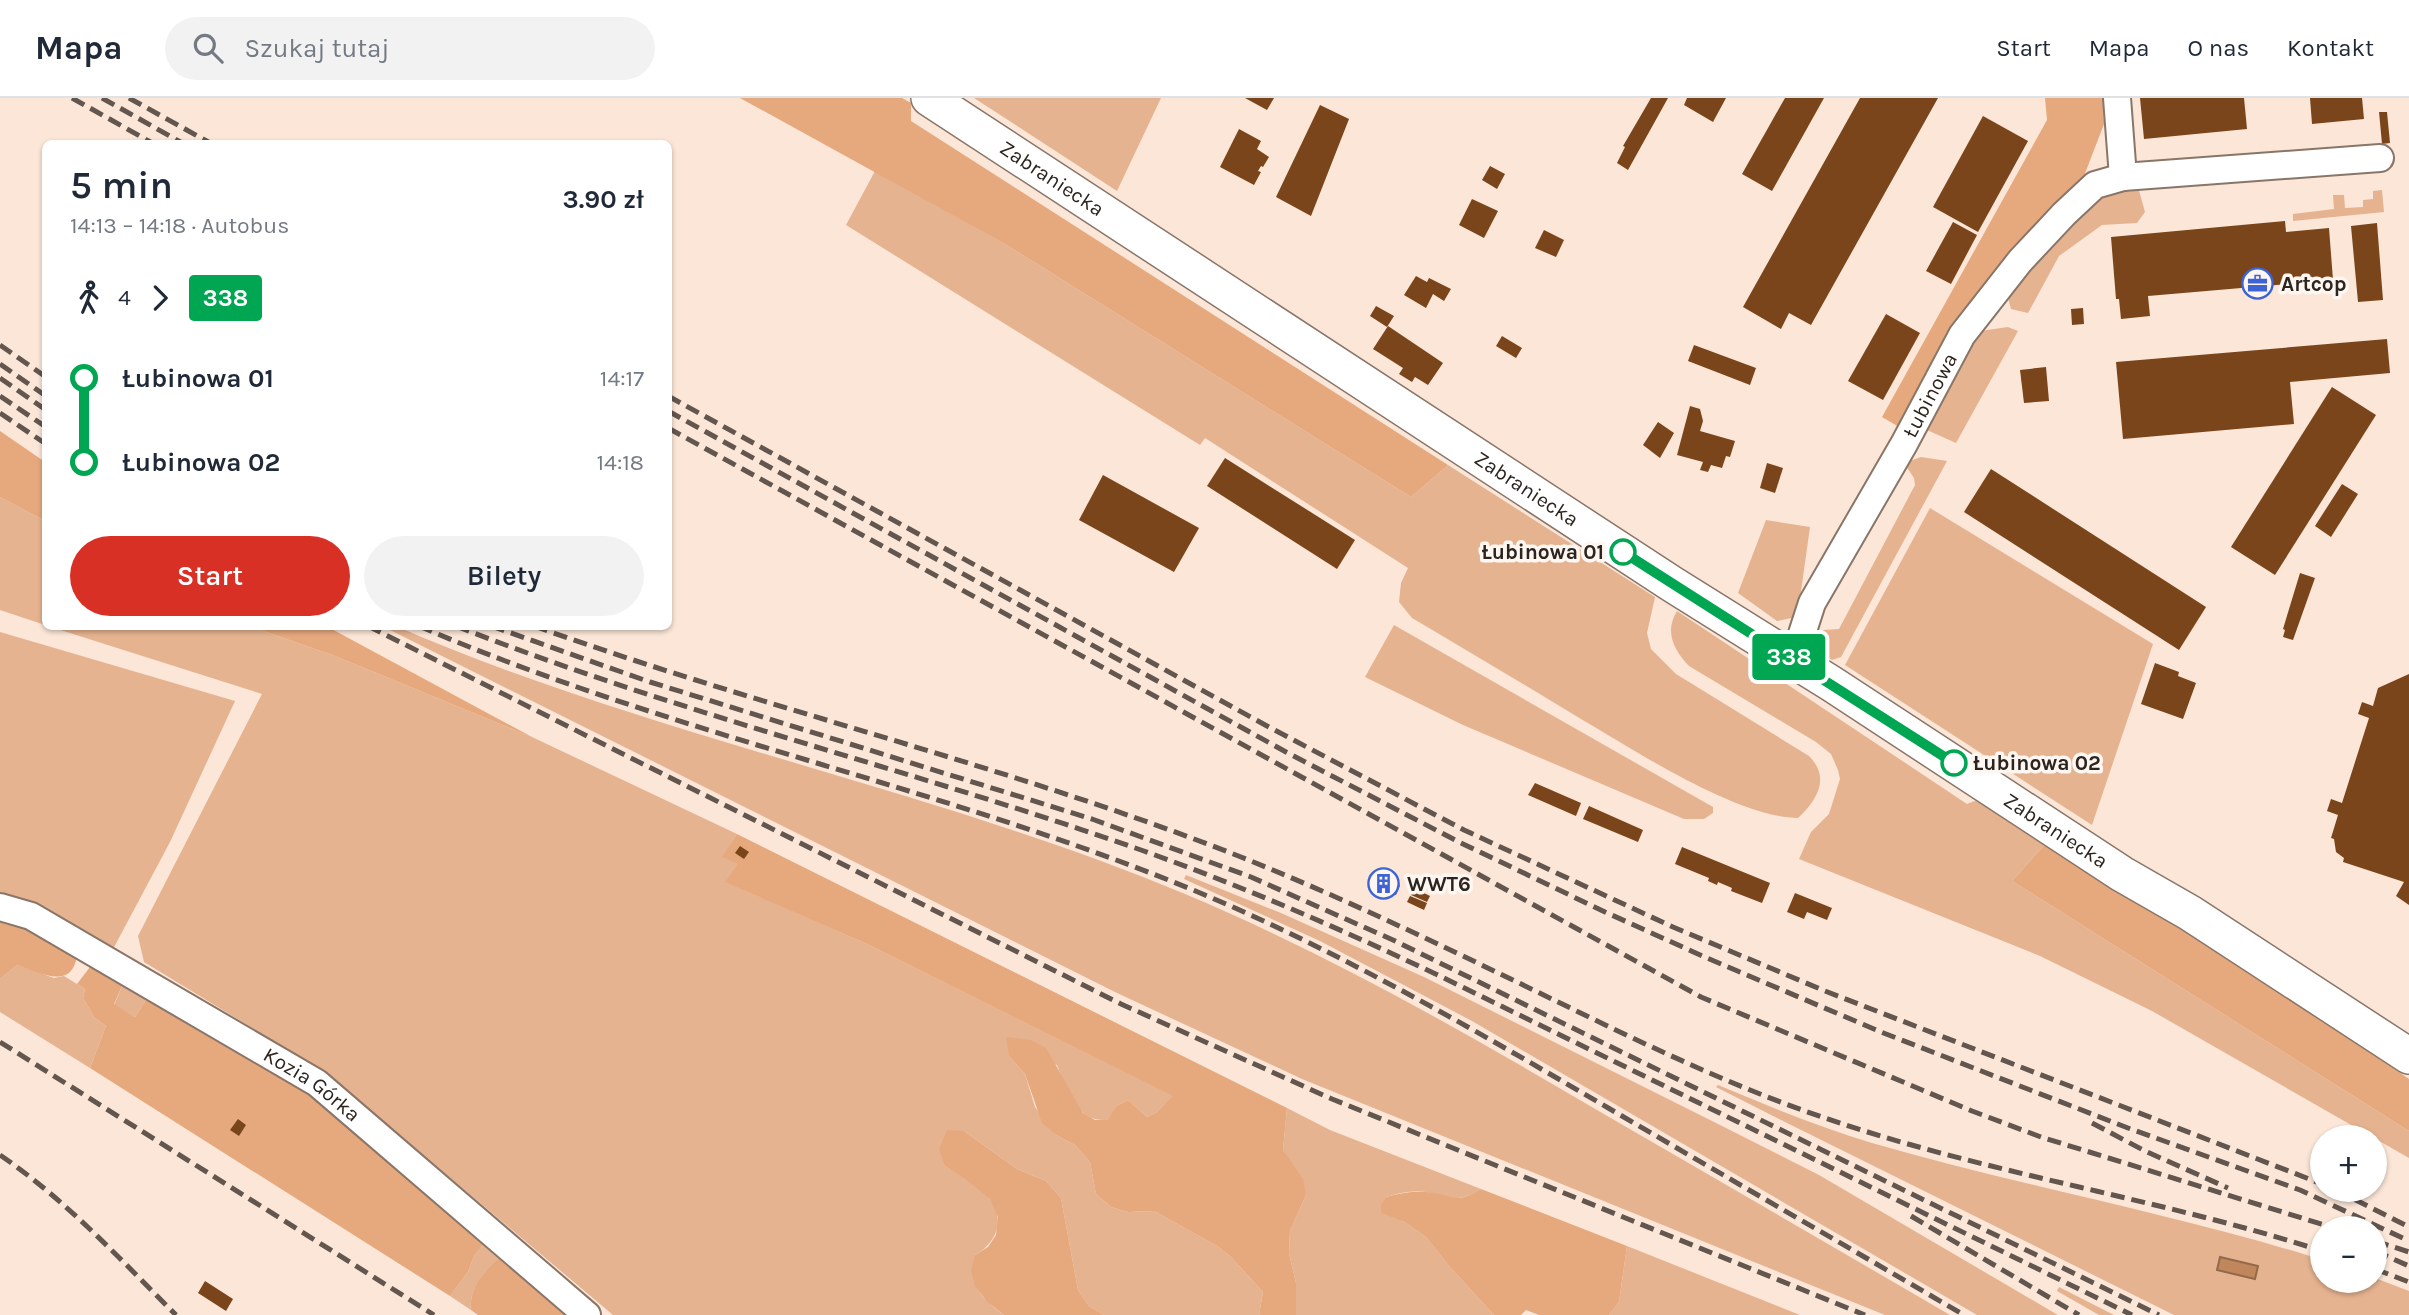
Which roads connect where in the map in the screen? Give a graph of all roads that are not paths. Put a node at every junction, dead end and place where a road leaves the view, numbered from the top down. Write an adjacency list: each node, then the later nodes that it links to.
1 (929, 98): 5 (main road, Zabraniecka)
2 (2117, 98): 4 (street)
3 (2379, 158): 4 (street, Łubinowa)
4 (2123, 177): 5 (street, Łubinowa)
5 (1789, 657): 7 (main road, Zabraniecka)
6 (0, 907): 8 (street, Kozia Górka)
7 (2409, 1056)
8 (587, 1315)

